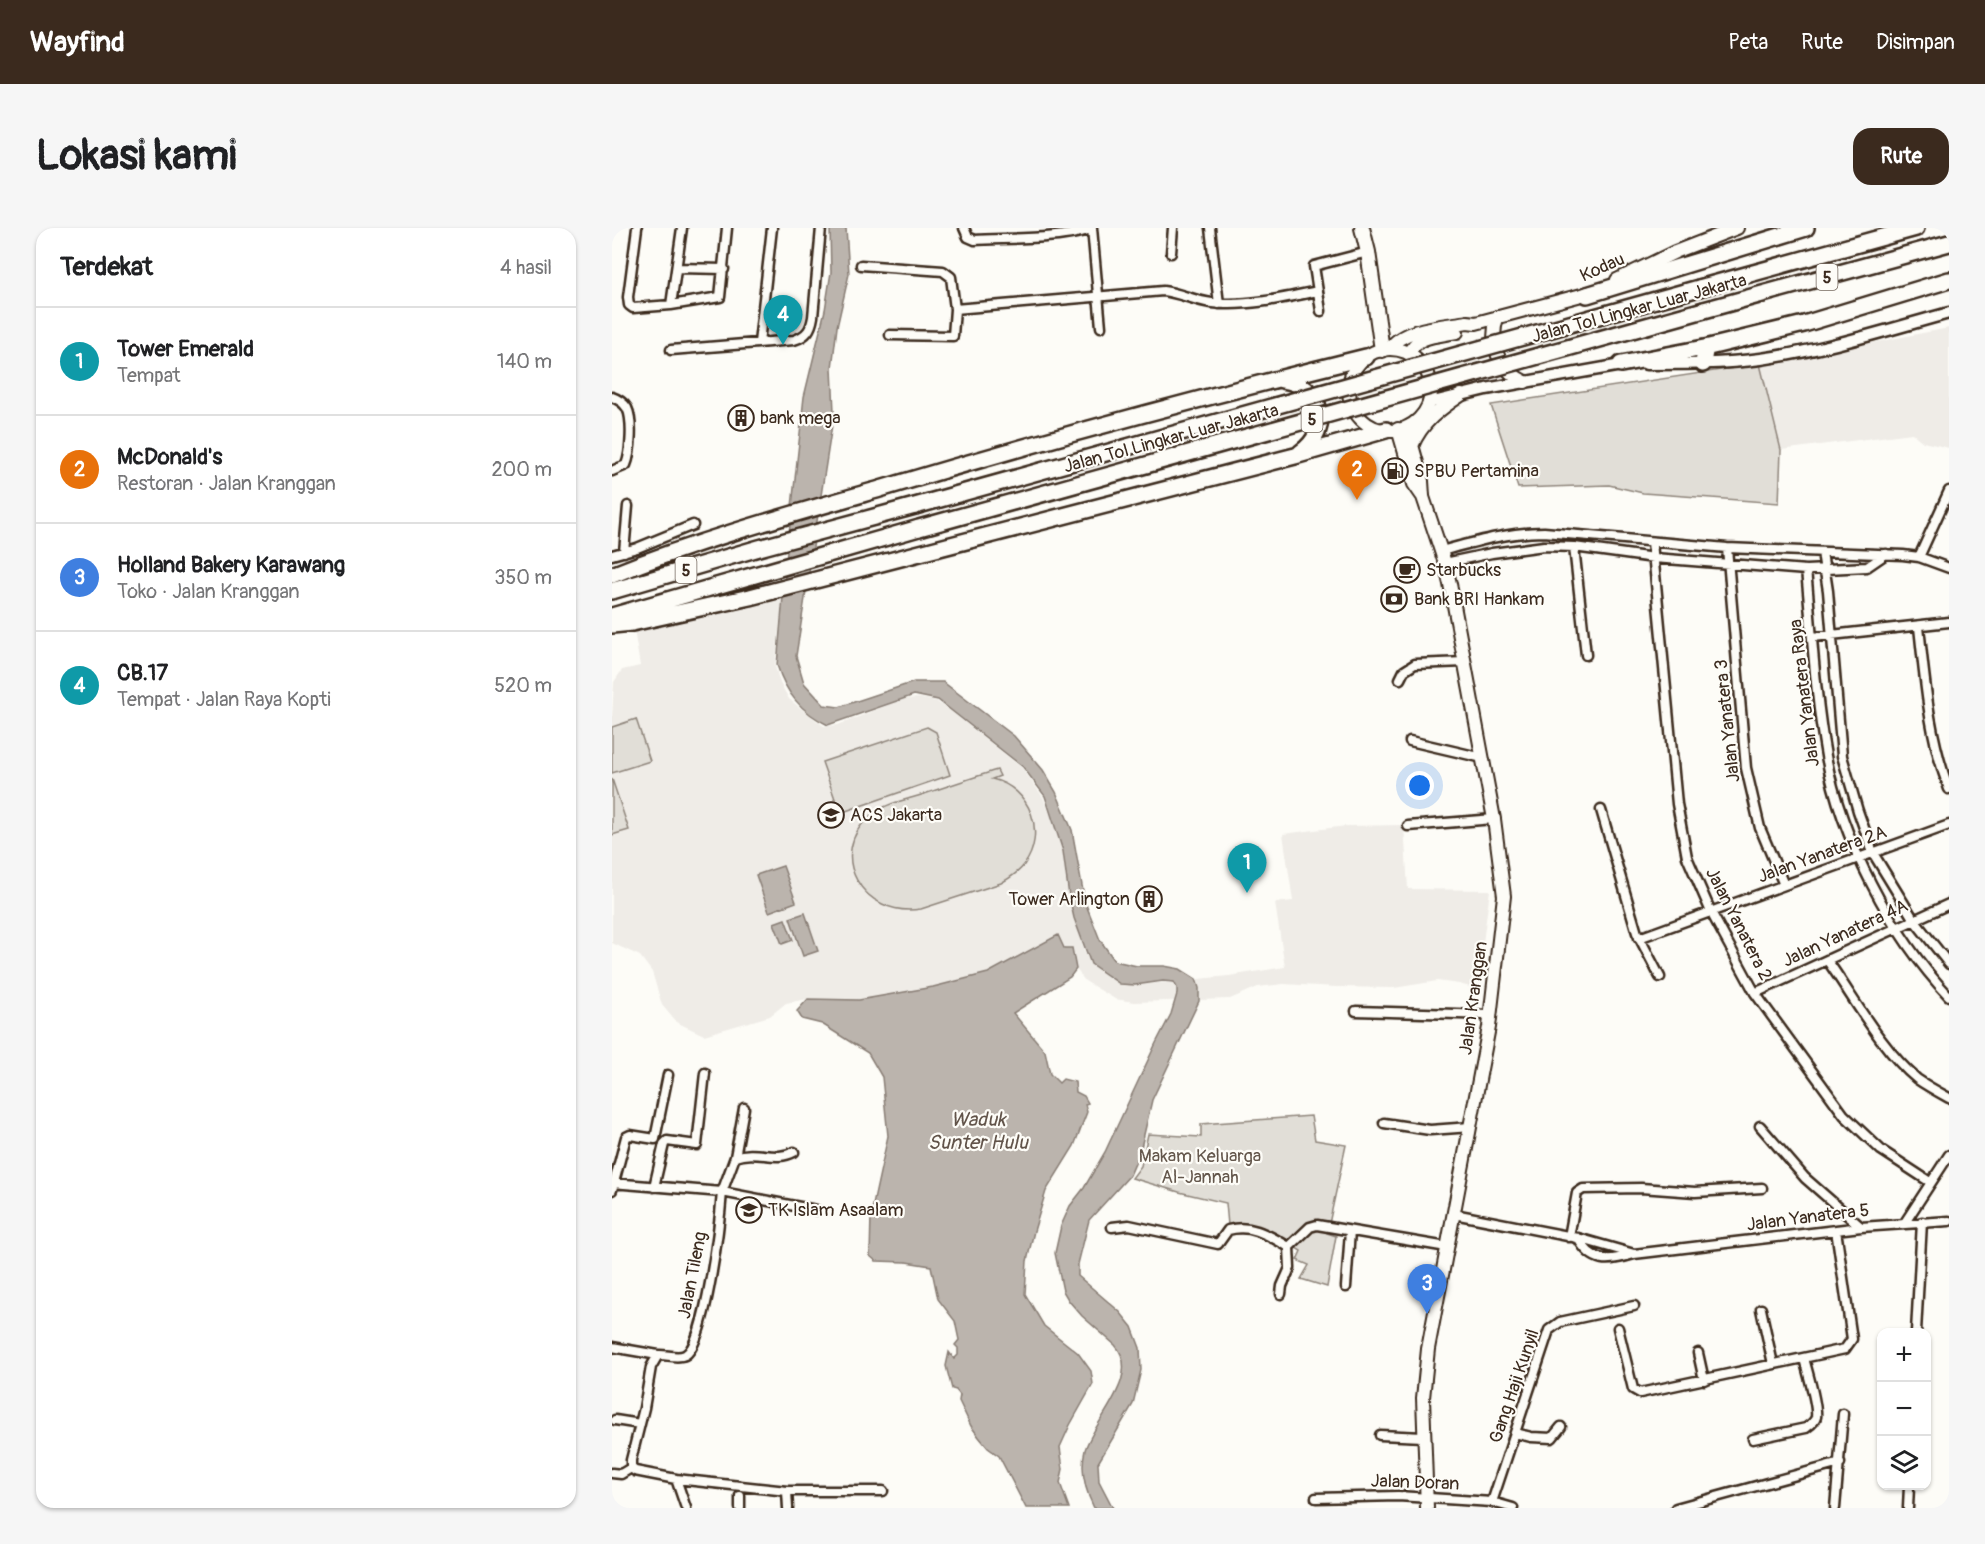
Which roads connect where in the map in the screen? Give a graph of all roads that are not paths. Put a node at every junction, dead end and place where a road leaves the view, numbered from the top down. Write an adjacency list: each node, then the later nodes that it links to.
1 (637, 228): 25 (street)
2 (682, 228): 18 (street)
3 (727, 228): 19 (street)
4 (772, 228): 33 (street)
5 (821, 228): 33 (street)
6 (964, 228): 7 (street)
7 (1092, 228): 23 (street)
8 (1173, 228): 16 (street)
9 (1210, 228): 24 (street)
10 (1362, 228): 15 (main road)
11 (1737, 228): 22 (main road, Kodau)
12 (1806, 228): 22 (highway)
13 (1916, 228): 73 (highway, Jalan Tol Lingkar Luar Jakarta / 5, bridge)
14 (1949, 243): 74 (highway, Jalan Tol Lingkar Luar Jakarta / 5, bridge)
15 (1368, 252): 21 (street); 36 (main road)
16 (1171, 253)
17 (861, 265): 26 (street)
18 (677, 268): 19 (street); 25 (street)
19 (724, 269): 25 (street)
20 (1949, 280): 34 (highway)
21 (1318, 291): 24 (street); 27 (street)
22 (1587, 295): 29 (main road, Kodau)
23 (1097, 297): 24 (street); 26 (street); 30 (street)
24 (1220, 304)
25 (672, 305)
26 (955, 309): 32 (street)
27 (1321, 311)
28 (1949, 313): 40 (street)
29 (1497, 317): 31 (main road, Kodau); 44 (main road)
30 (1101, 327)
31 (1444, 331): 36 (main road, Kodau); 37 (main road, Kodau)
32 (890, 335)
33 (759, 343): 35 (street)
34 (1708, 347): 39 (highway); 40 (highway)
35 (670, 350)
36 (1386, 350): 37 (main road); 38 (main road)
37 (1408, 354): 47 (main road)
38 (1366, 357): 41 (highway); 42 (main road)
39 (1621, 364): 40 (street); 44 (street)
40 (1703, 364)
41 (1332, 365): 42 (highway); 43 (highway)
42 (1354, 370): 48 (main road)
43 (1276, 380): 50 (highway); 72 (highway)
44 (1525, 382): 45 (street)
45 (1465, 394): 47 (street); 49 (main road)
46 (612, 397): 51 (street)
47 (1429, 403): 48 (main road)
48 (1397, 429): 49 (main road, Jalan Kranggan); 50 (highway); 53 (main road, Jalan Kranggan)
49 (1412, 446): 53 (main road, Jalan Kranggan)
50 (1294, 456): 76 (highway)
51 (612, 471)
52 (1949, 491): 66 (street)
53 (1423, 497): 65 (main road, Jalan Kranggan)
54 (628, 506): 61 (street)
55 (693, 525): 61 (street)
56 (1505, 536): 57 (street); 60 (street); 65 (street)
57 (1652, 542): 59 (street); 67 (street, Jalan Yanatera 2)
58 (1574, 547): 60 (street); 67 (street); 80 (street)
59 (1727, 548): 62 (street); 68 (street, Jalan Yanatera 3)
60 (1507, 551): 65 (street)
61 (624, 552): 64 (street)
62 (1822, 552): 63 (street); 71 (street, Jalan Yanatera Raya)
63 (1886, 554): 66 (street); 71 (street)
64 (612, 555)
65 (1443, 557): 81 (main road, Jalan Kranggan)
66 (1919, 557): 69 (street)
67 (1654, 558): 68 (street); 94 (street, Jalan Yanatera 2)
68 (1728, 564): 70 (street); 92 (street, Jalan Yanatera 3)
69 (1949, 568)
70 (1806, 570): 71 (street); 79 (street, Jalan Yanatera Raya)
71 (1825, 570): 78 (street, Jalan Yanatera Raya)
72 (612, 575)
73 (612, 591)
74 (612, 616)
75 (1949, 622): 77 (street)
76 (612, 625)
77 (1919, 627): 78 (street); 85 (street)
78 (1832, 635): 79 (street); 90 (street, Jalan Yanatera Raya)
79 (1813, 637): 91 (street, Jalan Yanatera Raya)
80 (1586, 655)
81 (1465, 662): 82 (street); 84 (main road, Jalan Kranggan)
82 (1400, 679)
83 (1410, 741): 84 (street)
84 (1483, 758): 87 (main road, Jalan Kranggan)
85 (1949, 789)
86 (1601, 810): 97 (street)
87 (1494, 819): 89 (street); 104 (main road, Jalan Kranggan)
88 (1949, 825): 90 (street, Jalan Yanatera 2A)
89 (1408, 826)
90 (1873, 853): 91 (street, Jalan Yanatera 2A); 95 (street, Jalan Yanatera Raya)
91 (1859, 858): 92 (street, Jalan Yanatera 2A); 96 (street, Jalan Yanatera Raya)
92 (1784, 885): 94 (street, Jalan Yanatera 2A)
93 (1949, 904): 95 (street, Jalan Yanatera 4A)
94 (1711, 912): 97 (street, Jalan Yanatera 2A); 101 (street, Jalan Yanatera 2)
95 (1914, 920): 96 (street, Jalan Yanatera 4A); 99 (street, Jalan Yanatera Raya)
96 (1896, 928): 98 (street, Jalan Yanatera 4A); 102 (street, Jalan Yanatera Raya)
97 (1640, 938): 100 (street)
98 (1827, 960): 101 (street, Jalan Yanatera 4A); 107 (street)
99 (1949, 964)
100 (1660, 977)
101 (1755, 993): 115 (street, Jalan Yanatera 2)
102 (1949, 996)
103 (1356, 1011): 104 (street)
104 (1491, 1015): 111 (main road, Jalan Kranggan)
105 (705, 1072): 117 (street)
106 (668, 1075): 116 (street)
107 (1949, 1098)
108 (744, 1108): 114 (street)
109 (1384, 1123): 111 (street)
110 (1760, 1126): 126 (street)
111 (1471, 1127): 121 (main road, Jalan Kranggan)
112 (794, 1152): 114 (street)
113 (1949, 1155): 115 (street)
114 (735, 1157): 119 (street)
115 (1930, 1182): 124 (street)
116 (613, 1185): 117 (street)
117 (654, 1187): 119 (street)
118 (1762, 1188): 129 (street)
119 (722, 1192): 120 (street); 141 (street, Jalan Tileng)
120 (816, 1210)
121 (1454, 1214): 129 (street, Jalan Yanatera 5); 130 (main road, Jalan Kranggan)
122 (1949, 1221): 123 (street, Jalan Yanatera 5)
123 (1922, 1222): 124 (street, Jalan Yanatera 5); 138 (street)
124 (1905, 1224): 126 (street, Jalan Yanatera 5)
125 (1112, 1227): 131 (street)
126 (1861, 1227): 127 (street, Jalan Yanatera 5)
127 (1836, 1230): 132 (street, Jalan Yanatera 5); 142 (street)
128 (1350, 1231): 130 (street); 131 (street); 133 (street)
129 (1574, 1237): 132 (street, Jalan Yanatera 5); 132 (street, Jalan Yanatera 5)
130 (1447, 1246): 151 (main road, Jalan Kranggan)
131 (1289, 1247): 134 (street)
132 (1634, 1254)
133 (1346, 1287)
134 (1281, 1294)
135 (1634, 1306): 149 (street, Gang Haji Kunyil)
136 (1761, 1309): 143 (street)
137 (1618, 1328): 144 (street)
138 (1916, 1328)
139 (612, 1347): 141 (street)
140 (1698, 1353): 144 (street)
141 (658, 1355): 147 (street)
142 (1804, 1358): 143 (street); 152 (street)
143 (1773, 1364): 144 (street)
144 (1704, 1380)
145 (1843, 1414): 153 (street)
146 (615, 1420): 147 (street)
147 (640, 1424): 154 (street)
148 (1561, 1427): 149 (street)
149 (1515, 1433): 162 (street, Gang Haji Kunyil)
150 (1380, 1435): 151 (street)
151 (1424, 1437): 163 (main road, Jalan Kranggan)
152 (1754, 1439)
153 (1840, 1463): 168 (street); 169 (street)
154 (631, 1468): 155 (street); 156 (street)
155 (612, 1473)
156 (676, 1479): 158 (street); 164 (street)
157 (1909, 1490): 170 (street)
158 (787, 1491): 159 (street); 166 (street)
159 (883, 1491)
160 (740, 1496): 165 (street)
161 (1316, 1498): 163 (street, Jalan Doran)
162 (1492, 1502): 163 (street, Jalan Doran); 167 (street, Jalan Doran)
163 (1427, 1503)
164 (686, 1508)
165 (740, 1508)
166 (788, 1508)
167 (1513, 1508)
168 (1676, 1508)
169 (1835, 1508)
170 (1908, 1508)

